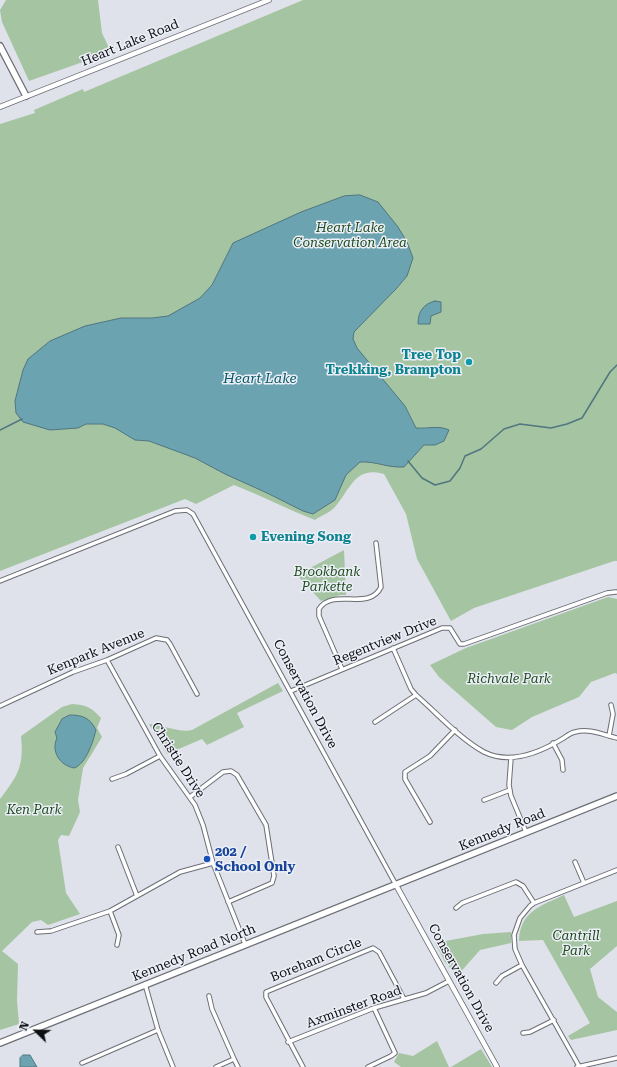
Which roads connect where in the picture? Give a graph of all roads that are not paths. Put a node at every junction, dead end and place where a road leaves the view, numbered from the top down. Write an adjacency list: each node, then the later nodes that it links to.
1 (269, 0): 3 (street, Heart Lake Road)
2 (0, 46): 3 (main road)
3 (26, 96): 4 (street, Heart Lake Road)
4 (0, 107)
5 (376, 543): 10 (street)
6 (0, 581): 11 (street, Conservation Drive)
7 (616, 592): 8 (street, Regentview Drive)
8 (394, 648): 10 (street, Regentview Drive); 13 (street)
9 (107, 660): 12 (street, Kenpark Avenue); 15 (street, Kenpark Avenue); 21 (street, Christie Drive)
10 (342, 669): 11 (street, Regentview Drive)
11 (291, 691): 36 (street, Conservation Drive)
12 (197, 694)
13 (416, 695): 16 (street); 17 (street)
14 (611, 705): 18 (street)
15 (0, 706)
16 (375, 722)
17 (455, 730): 22 (street); 29 (street)
18 (609, 736): 19 (street); 20 (street)
19 (617, 738)
20 (553, 743): 22 (street); 23 (street)
21 (160, 756): 24 (street); 27 (street, Christie Drive)
22 (511, 758): 25 (street)
23 (563, 770)
24 (112, 779)
25 (510, 790): 28 (street); 30 (street)
26 (617, 796): 30 (main road, Kennedy Road)
27 (190, 797): 33 (street, Christie Drive); 38 (street)
28 (484, 800)
29 (430, 822)
30 (526, 832): 36 (main road, Kennedy Road)
31 (118, 847): 37 (street)
32 (576, 862): 35 (street)
33 (213, 864): 37 (street); 38 (street, Christie Drive)
34 (617, 870): 35 (street)
35 (584, 883): 39 (street)
36 (396, 885): 44 (main road, Kennedy Road North); 46 (street, Conservation Drive)
37 (137, 896): 41 (street)
38 (228, 902): 44 (street, Christie Drive)
39 (534, 903): 40 (street); 45 (street)
40 (456, 908)
41 (110, 911): 42 (street); 43 (street)
42 (37, 932)
43 (118, 944)
44 (245, 944): 48 (main road, Kennedy Road North)
45 (522, 966): 47 (street); 52 (street)
46 (448, 981): 50 (street, Axminster Road); 65 (street, Conservation Drive)
47 (496, 982)
48 (146, 984): 53 (street); 56 (main road, Kennedy Road North)
49 (209, 996): 58 (street)
50 (404, 999): 51 (street, Axminster Road); 55 (street, Boreham Circle)
51 (374, 1008): 55 (street, Axminster Road); 64 (street)
52 (554, 1020): 54 (street); 66 (street)
53 (158, 1030): 59 (street); 60 (street)
54 (523, 1034)
55 (288, 1042): 63 (street, Boreham Circle)
56 (0, 1043)
57 (617, 1058): 66 (street)
58 (234, 1059): 61 (street); 62 (street)
59 (82, 1063)
60 (173, 1067)
61 (216, 1067)
62 (238, 1067)
63 (304, 1067)
64 (368, 1067)
65 (497, 1067)
66 (578, 1067)

